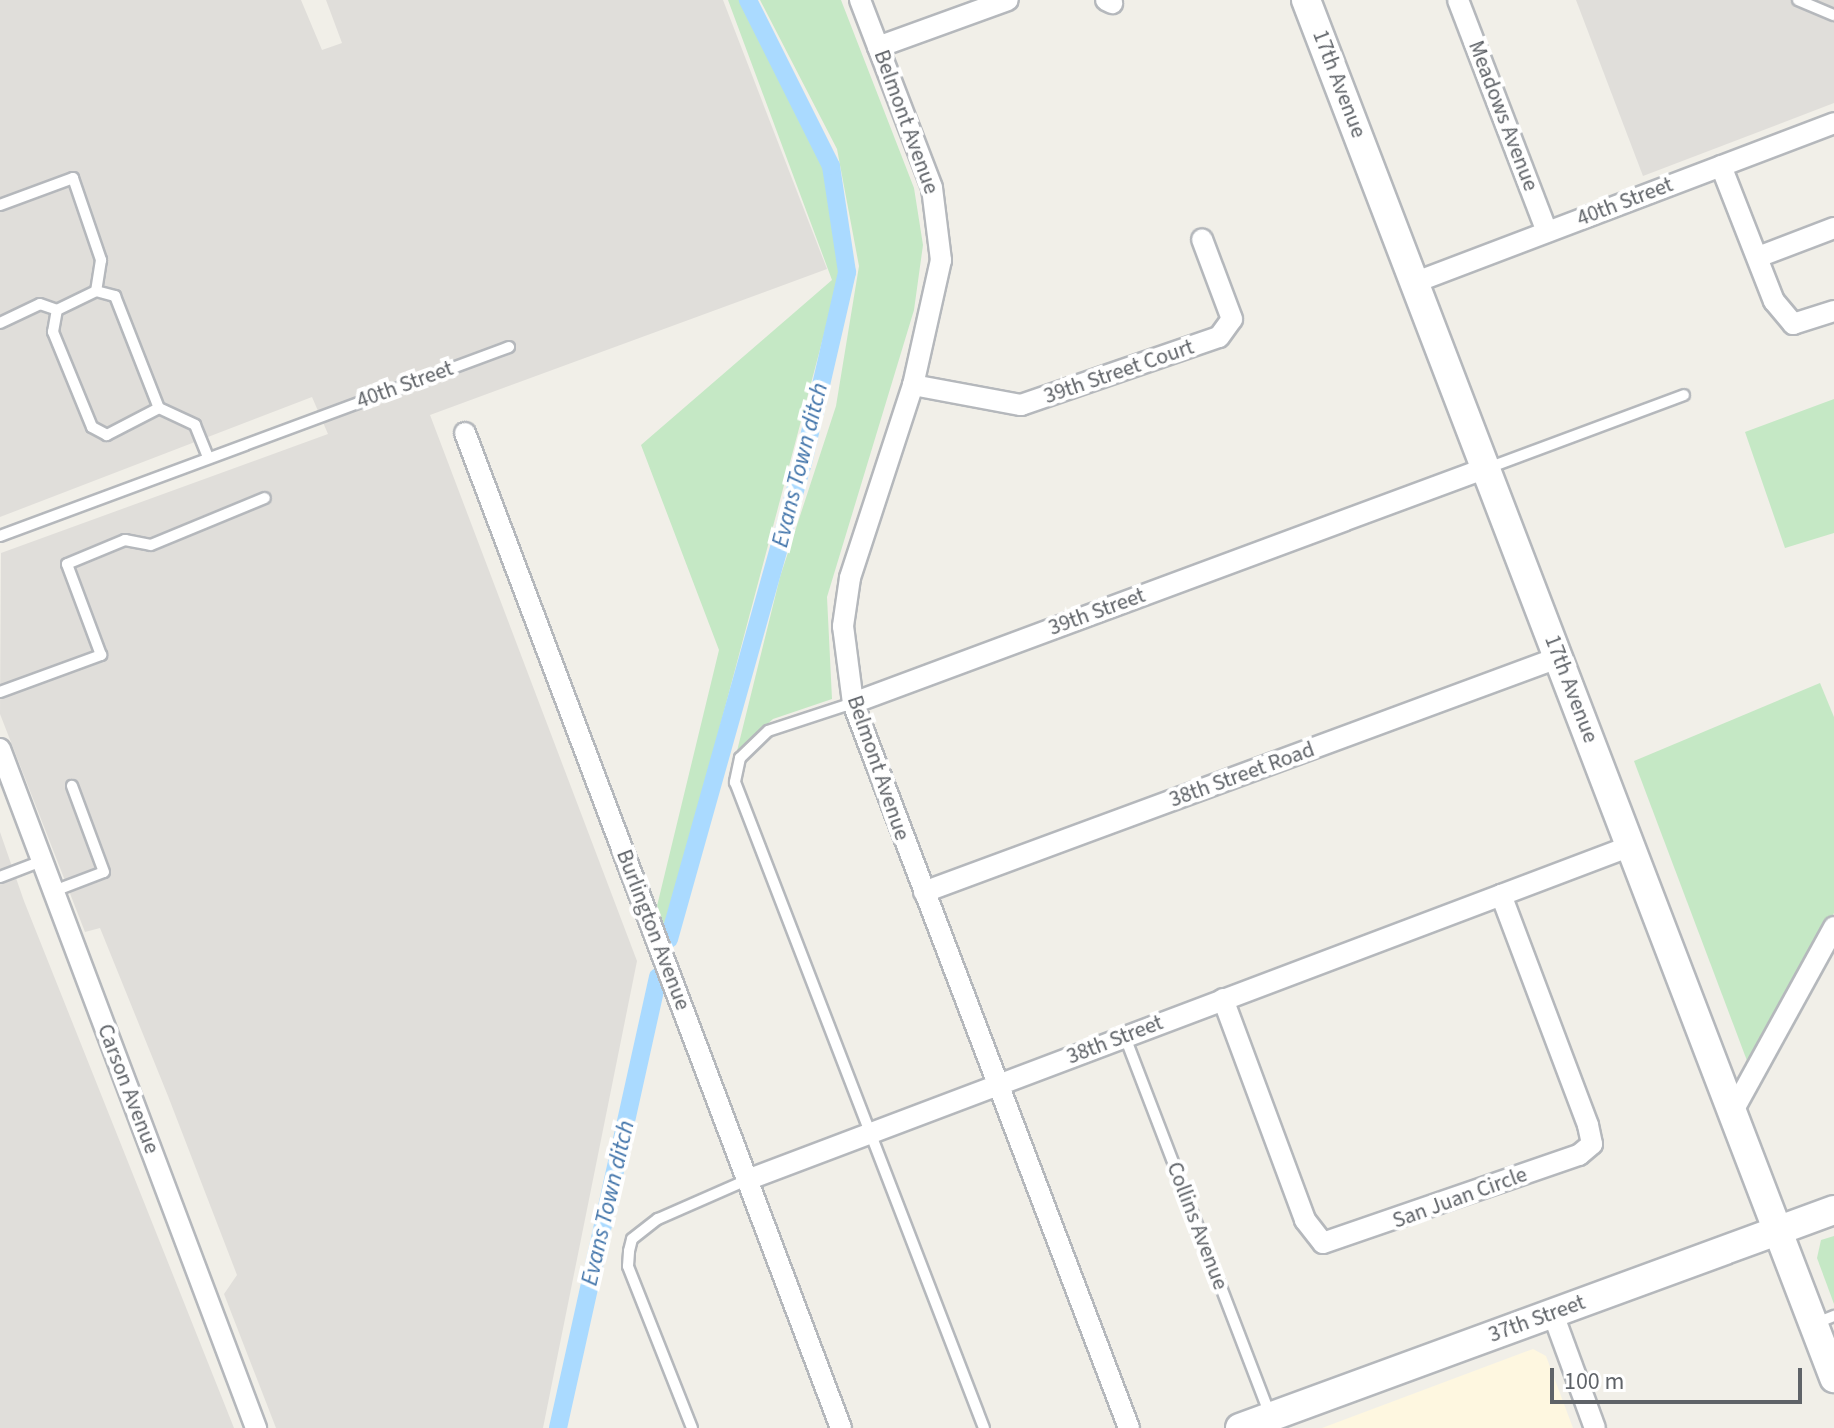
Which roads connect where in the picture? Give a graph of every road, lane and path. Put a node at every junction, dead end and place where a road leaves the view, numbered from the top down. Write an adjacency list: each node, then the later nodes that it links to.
1 (860, 0): 7 (street, Belmont Avenue)
2 (1008, 0): 7 (street)
3 (1306, 0): 15 (main road, 17th Avenue)
4 (1458, 0): 12 (street, Meadows Avenue)
5 (1798, 0): 6 (lane)
6 (1834, 15)
7 (878, 47): 21 (street, Belmont Avenue)
8 (1834, 123): 9 (street, 40th Street)
9 (1721, 166): 12 (street, 40th Street); 14 (street)
10 (0, 205): 16 (lane)
11 (1834, 228): 14 (street)
12 (1547, 232): 15 (street, 40th Street)
13 (1202, 239): 21 (street, 39th Street Court)
14 (1758, 257): 18 (street)
15 (1416, 282): 26 (main road, 17th Avenue)
16 (96, 291): 17 (lane); 23 (lane)
17 (57, 310): 19 (lane); 23 (lane)
18 (1834, 311)
19 (0, 323)
20 (509, 347): 25 (lane, 40th Street)
21 (913, 385): 31 (street, Belmont Avenue)
22 (1684, 395): 26 (lane)
23 (159, 408): 25 (lane)
24 (465, 433): 47 (street, Burlington Avenue)
25 (208, 457): 28 (lane, 40th Street)
26 (1486, 468): 29 (main road, 17th Avenue); 31 (street, 39th Street)
27 (265, 498): 30 (lane)
28 (0, 536)
29 (1560, 657): 35 (main road, 17th Avenue); 39 (street, 38th Street Road)
30 (0, 692)
31 (853, 703): 39 (street, Belmont Avenue); 46 (lane, 39th Street)
32 (0, 749): 33 (street, Carson Avenue)
33 (4, 771): 36 (street, Carson Avenue)
34 (72, 786): 38 (lane)
35 (1631, 846): 40 (street, 38th Street); 45 (main road, 17th Avenue)
36 (42, 861): 37 (lane); 38 (street, Carson Avenue)
37 (0, 877)
38 (54, 891): 54 (street, Carson Avenue)
39 (924, 892): 44 (street, Belmont Avenue)
40 (1501, 895): 42 (street, 38th Street); 42 (street, San Juan Circle)
41 (1834, 927): 45 (street)
42 (1223, 999): 43 (street, 38th Street)
43 (1124, 1036): 44 (street, 38th Street); 53 (lane, Collins Avenue)
44 (998, 1083): 46 (street, 38th Street); 58 (street, Belmont Avenue)
45 (1733, 1111): 49 (main road, 17th Avenue)
46 (872, 1132): 47 (street, 38th Street); 57 (lane)
47 (747, 1180): 55 (lane, 38th Street); 56 (street, Burlington Avenue)
48 (1834, 1210): 49 (main road, 37th Street)
49 (1778, 1229): 50 (main road, 37th Street); 51 (main road, 17th Avenue)
50 (1553, 1314): 53 (main road, 37th Street); 60 (street)
51 (1824, 1320): 52 (main road, 17th Avenue)
52 (1834, 1378)
53 (1270, 1416): 59 (main road, 37th Street)
54 (256, 1428)
55 (692, 1428)
56 (841, 1428)
57 (984, 1428)
58 (1129, 1428)
59 (1240, 1428)
60 (1595, 1428)

